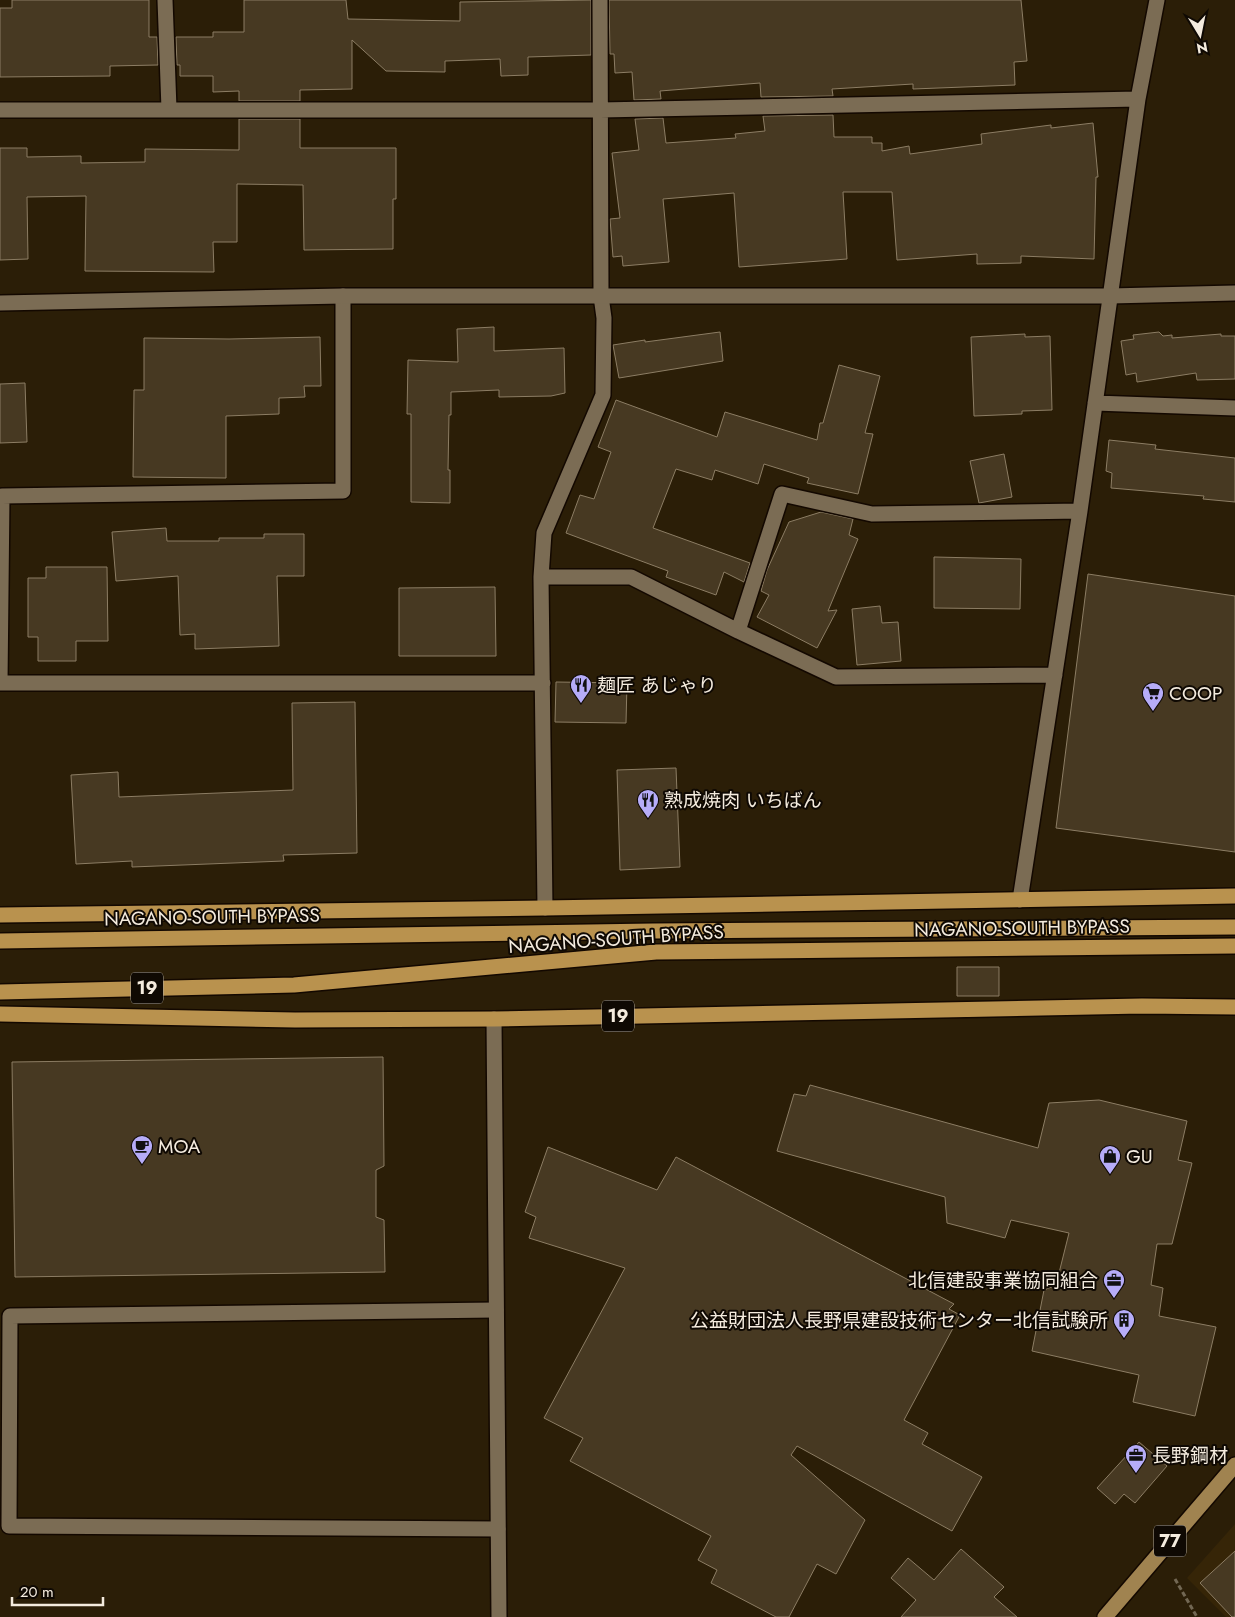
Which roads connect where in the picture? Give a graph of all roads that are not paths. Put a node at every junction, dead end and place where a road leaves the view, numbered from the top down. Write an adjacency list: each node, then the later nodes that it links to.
1 (165, 0): 5 (street)
2 (600, 0): 7 (street)
3 (1157, 0): 4 (street)
4 (1138, 99): 7 (street); 11 (street)
5 (169, 109): 6 (street); 7 (street)
6 (0, 110)
7 (600, 110): 10 (street)
8 (1235, 293): 11 (street)
9 (343, 296): 10 (street); 12 (street); 19 (street)
10 (601, 296): 11 (street); 16 (street)
11 (1110, 296): 13 (street)
12 (0, 303)
13 (1095, 403): 14 (street); 15 (street)
14 (1235, 408)
15 (1080, 510): 17 (street); 18 (street)
16 (541, 577): 17 (street); 19 (street)
17 (738, 631): 18 (street)
18 (1055, 675): 21 (street)
19 (543, 683): 22 (street)
20 (1235, 896): 21 (highway)
21 (1020, 900): 22 (highway)
22 (545, 908): 23 (highway)
23 (0, 915)
24 (1235, 927): 25 (highway, NAGANO-SOUTH BYPASS)
25 (0, 940)
26 (1235, 946): 27 (highway, NAGANO-SOUTH BYPASS / 19)
27 (0, 992)
28 (1235, 1007): 30 (highway, 19)
29 (0, 1014): 30 (highway, 19)
30 (494, 1019): 31 (street)
31 (496, 1310): 33 (street); 33 (street)
32 (1235, 1465): 35 (main road, 77)
33 (498, 1529): 34 (street)
34 (499, 1617)
35 (1105, 1617)

